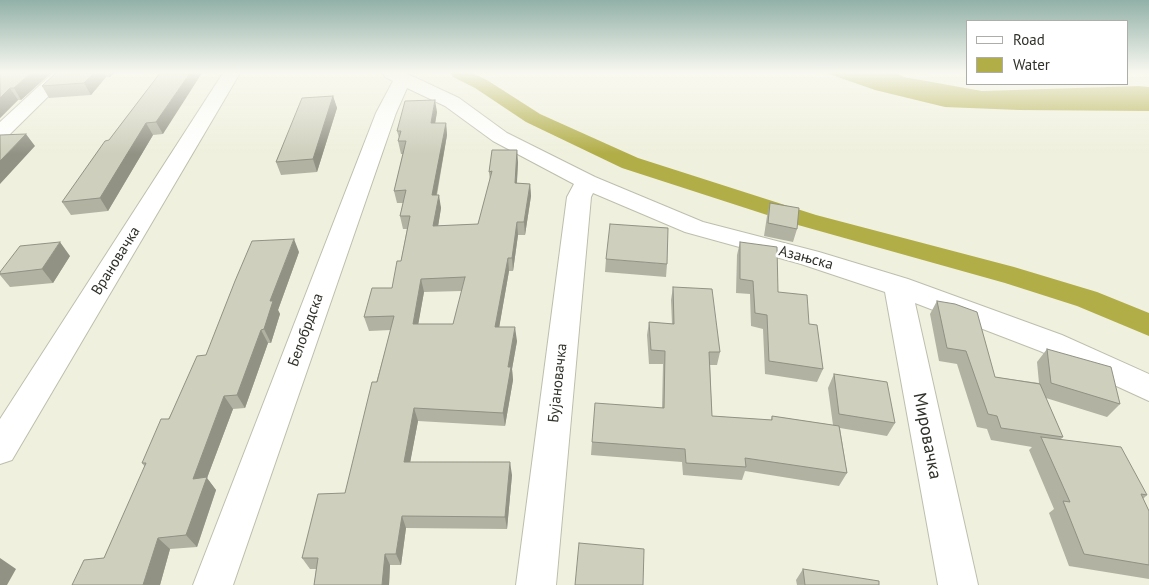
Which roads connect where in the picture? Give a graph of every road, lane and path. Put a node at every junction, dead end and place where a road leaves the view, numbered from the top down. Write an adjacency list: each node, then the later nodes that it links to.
1 (34, 100): 5 (street)
2 (214, 100): 9 (street, Врановачка)
3 (392, 100): 10 (street, Белобрдска)
4 (449, 100): 6 (street, Азањска)
5 (0, 133)
6 (587, 182): 7 (street, Азањска); 11 (street, Бујановачка)
7 (898, 286): 8 (street, Азањска); 12 (street, Мировачка)
8 (1149, 388)
9 (0, 449)
10 (212, 585)
11 (536, 585)
12 (958, 585)

